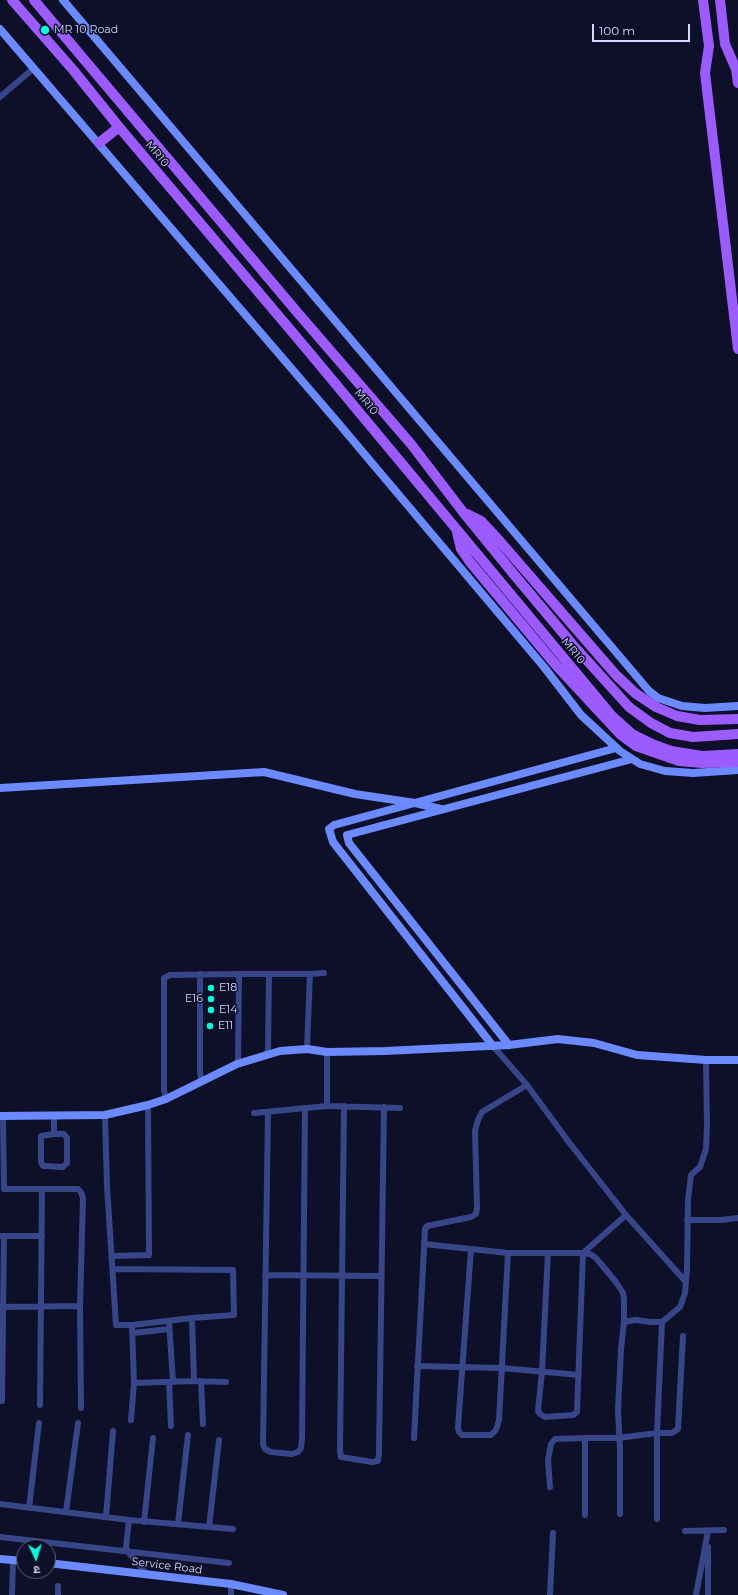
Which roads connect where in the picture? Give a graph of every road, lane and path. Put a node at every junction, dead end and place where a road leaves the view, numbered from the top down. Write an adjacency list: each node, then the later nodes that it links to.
1 (12, 0): 10 (main road, MR10)
2 (34, 0): 13 (main road, MR10)
3 (63, 0): 15 (street)
4 (703, 0): 12 (main road)
5 (720, 0): 8 (main road)
6 (0, 29): 7 (street)
7 (34, 68): 9 (street); 11 (street)
8 (738, 83)
9 (0, 97)
10 (119, 128): 11 (main road); 14 (main road, MR10)
11 (99, 144): 18 (street)
12 (738, 349)
13 (463, 512): 16 (main road); 17 (main road, MR10)
14 (456, 530): 19 (main road, MR10); 21 (main road)
15 (738, 706)
16 (738, 719)
17 (738, 734)
18 (616, 748): 20 (street); 24 (street)
19 (738, 754)
20 (632, 759): 22 (street); 25 (street)
21 (738, 762)
22 (738, 770)
23 (0, 788): 24 (street)
24 (416, 802): 25 (street); 32 (street)
25 (441, 809): 31 (street)
26 (324, 973): 30 (street)
27 (200, 974): 28 (street); 39 (street); 41 (street)
28 (239, 974): 29 (street); 38 (street)
29 (269, 974): 30 (street); 35 (street)
30 (310, 974): 33 (street)
31 (510, 1045): 32 (street); 36 (street)
32 (493, 1046): 34 (street); 40 (street)
33 (308, 1048): 34 (street); 35 (street)
34 (327, 1052): 43 (street)
35 (266, 1055): 38 (street)
36 (706, 1060): 37 (street); 58 (street)
37 (738, 1060)
38 (238, 1064): 39 (street)
39 (202, 1082): 41 (street)
40 (527, 1085): 56 (street); 61 (street)
41 (166, 1099): 42 (street)
42 (148, 1105): 50 (street); 66 (street)
43 (327, 1106): 44 (street); 46 (street)
44 (344, 1106): 45 (street); 70 (street)
45 (384, 1107): 47 (street); 71 (street)
46 (306, 1108): 48 (street); 69 (street)
47 (400, 1108)
48 (268, 1112): 49 (street); 68 (street)
49 (254, 1113)
50 (105, 1115): 52 (street); 66 (street)
51 (1, 1116): 52 (street); 55 (street)
52 (54, 1116): 53 (street)
53 (54, 1134): 53 (street)
54 (42, 1189): 55 (street); 60 (street); 74 (street)
55 (2, 1190)
56 (626, 1215): 65 (street); 72 (street)
57 (738, 1218): 58 (street)
58 (687, 1220): 72 (street)
59 (2, 1236): 60 (street); 75 (street)
60 (42, 1236): 73 (street)
61 (424, 1244): 62 (street); 84 (street)
62 (471, 1249): 63 (street); 85 (street)
63 (508, 1253): 64 (street); 86 (street)
64 (548, 1253): 65 (street); 87 (street)
65 (583, 1253): 78 (street); 88 (street)
66 (112, 1256): 67 (street)
67 (113, 1269): 76 (street); 80 (street)
68 (265, 1275): 69 (street); 69 (street)
69 (303, 1276): 70 (street)
70 (343, 1276): 71 (street); 71 (street)
71 (381, 1276)
72 (686, 1282): 79 (street)
73 (42, 1306): 74 (street); 75 (street); 94 (street)
74 (80, 1306): 95 (street)
75 (2, 1307): 93 (street)
76 (192, 1318): 77 (street); 89 (street)
77 (169, 1321): 80 (street); 81 (street)
78 (624, 1322): 79 (street); 107 (street)
79 (662, 1322): 102 (street)
80 (132, 1325): 82 (street)
81 (169, 1329): 82 (street); 90 (street)
82 (133, 1333): 92 (street)
83 (683, 1336): 102 (street)
84 (418, 1366): 85 (street); 105 (street)
85 (463, 1368): 86 (street); 86 (street)
86 (502, 1368): 87 (street)
87 (542, 1371): 88 (street); 88 (street)
88 (579, 1376)
89 (198, 1381): 90 (street); 91 (street); 99 (street)
90 (171, 1382): 92 (street); 100 (street)
91 (226, 1382)
92 (134, 1383): 96 (street)
93 (2, 1401)
94 (40, 1405)
95 (80, 1408)
96 (131, 1420)
97 (39, 1423): 111 (street)
98 (78, 1423): 112 (street)
99 (204, 1424)
100 (171, 1426)
101 (113, 1431): 115 (street)
102 (657, 1433): 107 (street); 116 (street)
103 (188, 1436): 119 (street)
104 (154, 1438): 118 (street)
105 (414, 1438)
106 (585, 1438): 107 (street); 109 (street); 114 (street)
107 (618, 1438): 113 (street)
108 (219, 1440): 120 (street)
109 (550, 1487)
110 (0, 1504): 111 (street)
111 (29, 1508): 112 (street)
112 (66, 1512): 115 (street)
113 (620, 1514)
114 (585, 1515)
115 (106, 1517): 117 (street)
116 (657, 1519)
117 (129, 1520): 118 (street); 127 (street)
118 (144, 1522): 119 (street)
119 (178, 1524): 120 (street)
120 (209, 1527): 121 (street)
121 (233, 1529)
122 (724, 1530): 124 (street)
123 (685, 1531): 124 (street)
124 (708, 1531): 141 (street); 142 (street)
125 (554, 1533): 140 (street)
126 (0, 1537): 127 (street)
127 (128, 1552): 130 (street); 132 (street)
128 (0, 1559): 129 (street)
129 (14, 1560): 136 (street)
130 (229, 1563)
131 (56, 1564): 132 (street, Service Road)
132 (147, 1574): 133 (street, Service Road)
133 (231, 1584): 135 (street, Service Road); 138 (street)
134 (58, 1586): 137 (street)
135 (261, 1593): 139 (street, Service Road)
136 (12, 1595)
137 (58, 1595)
138 (231, 1595)
139 (283, 1595)
140 (550, 1595)
141 (696, 1595)
142 (708, 1595)

